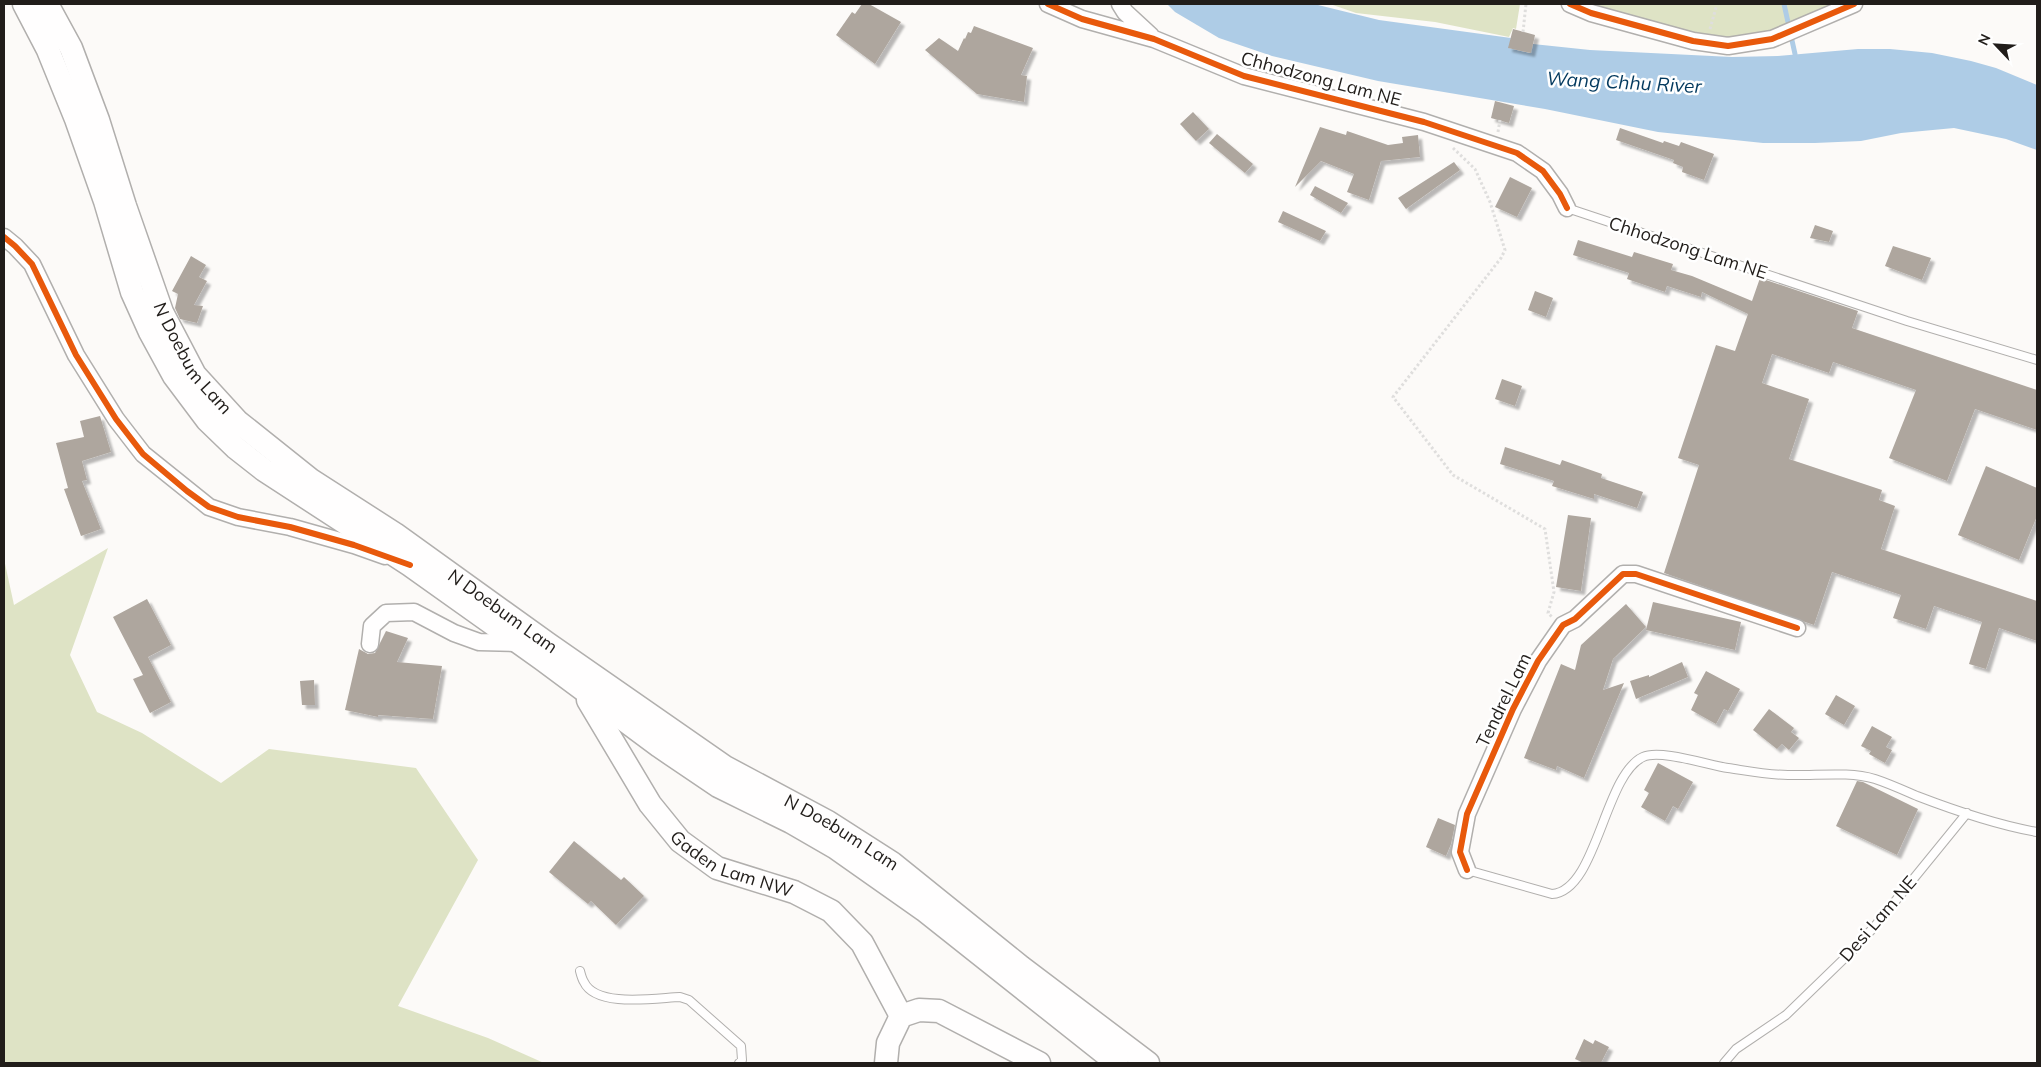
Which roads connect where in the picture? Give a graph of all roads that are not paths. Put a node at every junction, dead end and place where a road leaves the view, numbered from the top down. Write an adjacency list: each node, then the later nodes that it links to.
1 (24, 4): 11 (main road, N Doebum Lam)
2 (47, 4): 25 (main road, N Doebum Lam)
3 (1048, 4): 7 (street, Chhodzong Lam NE)
4 (1120, 4): 7 (street)
5 (1570, 4): 6 (street)
6 (1854, 4)
7 (1154, 39): 8 (street, Chhodzong Lam NE)
8 (1567, 208): 10 (lane, Chhodzong Lam NE)
9 (4, 237): 11 (street)
10 (2037, 360)
11 (410, 565): 13 (main road, N Doebum Lam)
12 (1797, 628): 18 (street, Tendrel Lam)
13 (518, 643): 14 (street); 15 (main road, N Doebum Lam)
14 (370, 644)
15 (582, 690): 20 (main road, Gaden Lam NW); 24 (main road, N Doebum Lam)
16 (1967, 813): 17 (lane); 18 (lane); 26 (lane, Desi Lam NE)
17 (2037, 832)
18 (1467, 870)
19 (580, 971): 22 (lane)
20 (900, 1016): 21 (main road); 23 (main road)
21 (1029, 1061)
22 (739, 1063)
23 (886, 1063)
24 (1117, 1063)
25 (1148, 1063)
26 (1724, 1063)

